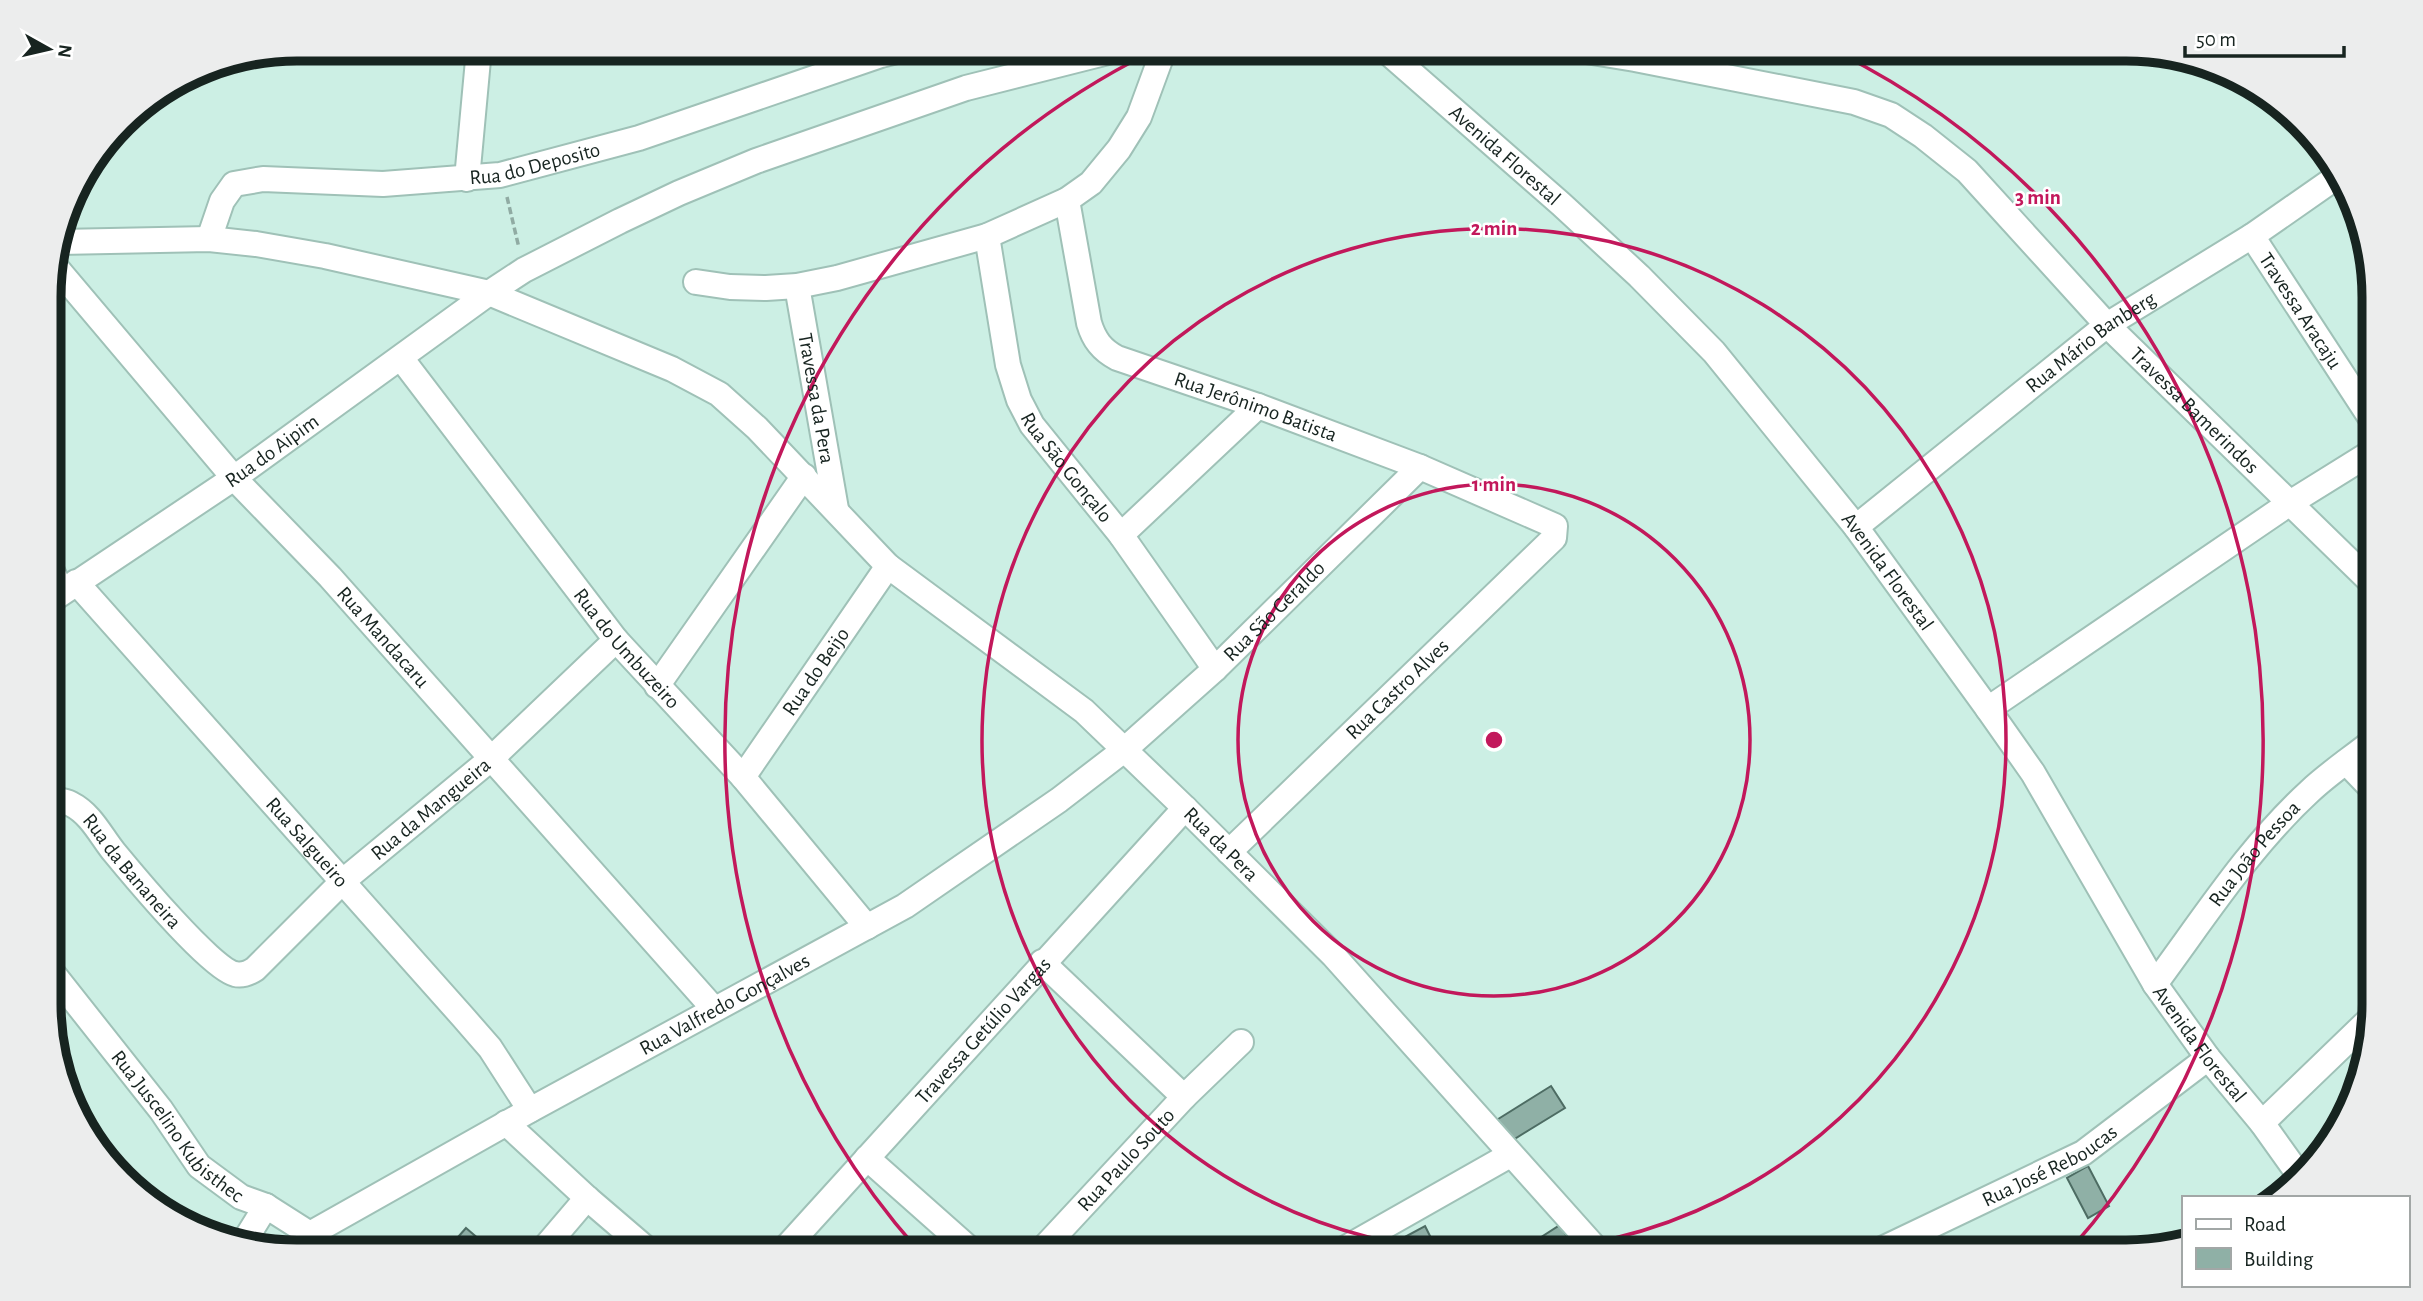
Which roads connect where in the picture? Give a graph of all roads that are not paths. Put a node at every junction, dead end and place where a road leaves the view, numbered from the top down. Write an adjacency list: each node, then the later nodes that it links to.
1 (478, 61): 7 (street)
2 (858, 61): 7 (street, Rua do Deposito)
3 (1073, 61): 17 (street, Rua do Aipim)
4 (1160, 61): 9 (street)
5 (1398, 61): 29 (street, Avenida Florestal)
6 (1649, 61): 18 (street, Travessa Bamerindos)
7 (467, 179): 12 (street, Rua do Deposito)
8 (2330, 181): 11 (street, Rua Mário Banberg)
9 (1067, 200): 10 (street); 21 (street, Rua Jerônimo Batista)
10 (987, 236): 16 (street); 30 (street, Rua São Gonçalo)
11 (2252, 236): 18 (street, Rua Mário Banberg); 20 (street, Travessa Aracaju)
12 (209, 239): 13 (street, Rua da Pera); 17 (street, Rua da Pera)
13 (68, 243)
14 (63, 275): 25 (street, Rua Mandacaru)
15 (696, 282): 16 (street)
16 (797, 286): 27 (street, Travessa da Pera)
17 (489, 293): 19 (street, Rua do Aipim); 24 (street, Rua da Pera)
18 (2107, 325): 26 (street, Travessa Bamerindos); 29 (street, Rua Mário Banberg)
19 (401, 358): 25 (street, Rua do Aipim); 34 (street, Rua do Umbuzeiro)
20 (2362, 405)
21 (1258, 406): 23 (street, Rua Jerônimo Batista); 30 (street)
22 (2362, 458): 26 (street)
23 (1420, 467): 28 (street, Rua Jerônimo Batista); 35 (street, Rua São Geraldo)
24 (804, 476): 27 (street, Rua da Pera); 36 (street)
25 (234, 478): 33 (street, Rua do Aipim); 40 (street, Rua Mandacaru)
26 (2290, 503): 32 (street, Travessa Bamerindos); 37 (street)
27 (836, 511): 31 (street, Rua da Pera)
28 (1552, 524): 46 (street, Rua Castro Alves)
29 (1856, 527): 37 (street, Avenida Florestal)
30 (1121, 535): 35 (street, Rua São Gonçalo)
31 (888, 566): 38 (street, Rua da Pera); 42 (street, Rua do Beijo)
32 (2362, 573)
33 (63, 592): 47 (street, Rua Salgueiro)
34 (616, 640): 36 (street, Rua do Umbuzeiro); 40 (street, Rua da Mangueira)
35 (1215, 669): 38 (street, Rua São Geraldo)
36 (657, 686): 42 (street, Rua do Umbuzeiro)
37 (1988, 709): 52 (street, Avenida Florestal)
38 (1124, 750): 45 (street, Rua da Pera); 48 (street, Rua Valfredo Gonçalves)
39 (2362, 750): 41 (street, Rua João Pessoa)
40 (492, 758): 47 (street, Rua da Mangueira); 53 (street, Rua Mandacaru)
41 (2346, 762): 43 (street); 52 (street, Rua João Pessoa)
42 (743, 777): 48 (street, Rua do Umbuzeiro)
43 (2362, 779)
44 (61, 801): 49 (street, Rua da Bananeira)
45 (1185, 807): 46 (street, Rua da Pera); 50 (street, Travessa Getúlio Vargas)
46 (1229, 852): 61 (street, Rua da Pera)
47 (343, 881): 49 (street, Rua da Mangueira); 58 (street, Rua Salgueiro)
48 (867, 927): 53 (street, Rua Valfredo Gonçalves)
49 (207, 956)
50 (1042, 962): 57 (street, Rua Paulo Souto); 62 (street, Travessa Getúlio Vargas)
51 (61, 984): 65 (street, Rua Juscelino Kubisthec)
52 (2155, 984): 56 (street, Avenida Florestal)
53 (715, 1009): 58 (street, Rua Valfredo Gonçalves)
54 (2360, 1028): 60 (street)
55 (1241, 1042): 57 (street, Rua Paulo Souto)
56 (2208, 1058): 60 (street, Avenida Florestal); 70 (street, Rua José Reboucas)
57 (1184, 1097): 76 (street, Rua Paulo Souto)
58 (530, 1110): 59 (street, Rua Valfredo Gonçalves)
59 (506, 1123): 64 (street); 66 (street, Rua Valfredo Gonçalves)
60 (2262, 1123): 63 (street, Avenida Florestal)
61 (1510, 1154): 68 (street); 69 (street, Rua da Pera)
62 (867, 1158): 74 (street, Travessa Getúlio Vargas); 75 (street)
63 (2294, 1168)
64 (587, 1198): 72 (street); 73 (street)
65 (267, 1206): 66 (street, Rua Juscelino Kubisthec); 67 (street)
66 (310, 1234): 71 (street, Rua Juscelino Kubisthec)
67 (249, 1235)
68 (1361, 1239)
69 (1588, 1239)
70 (1903, 1239)
71 (316, 1240)
72 (551, 1240)
73 (636, 1240)
74 (793, 1240)
75 (959, 1240)
76 (1052, 1240)

